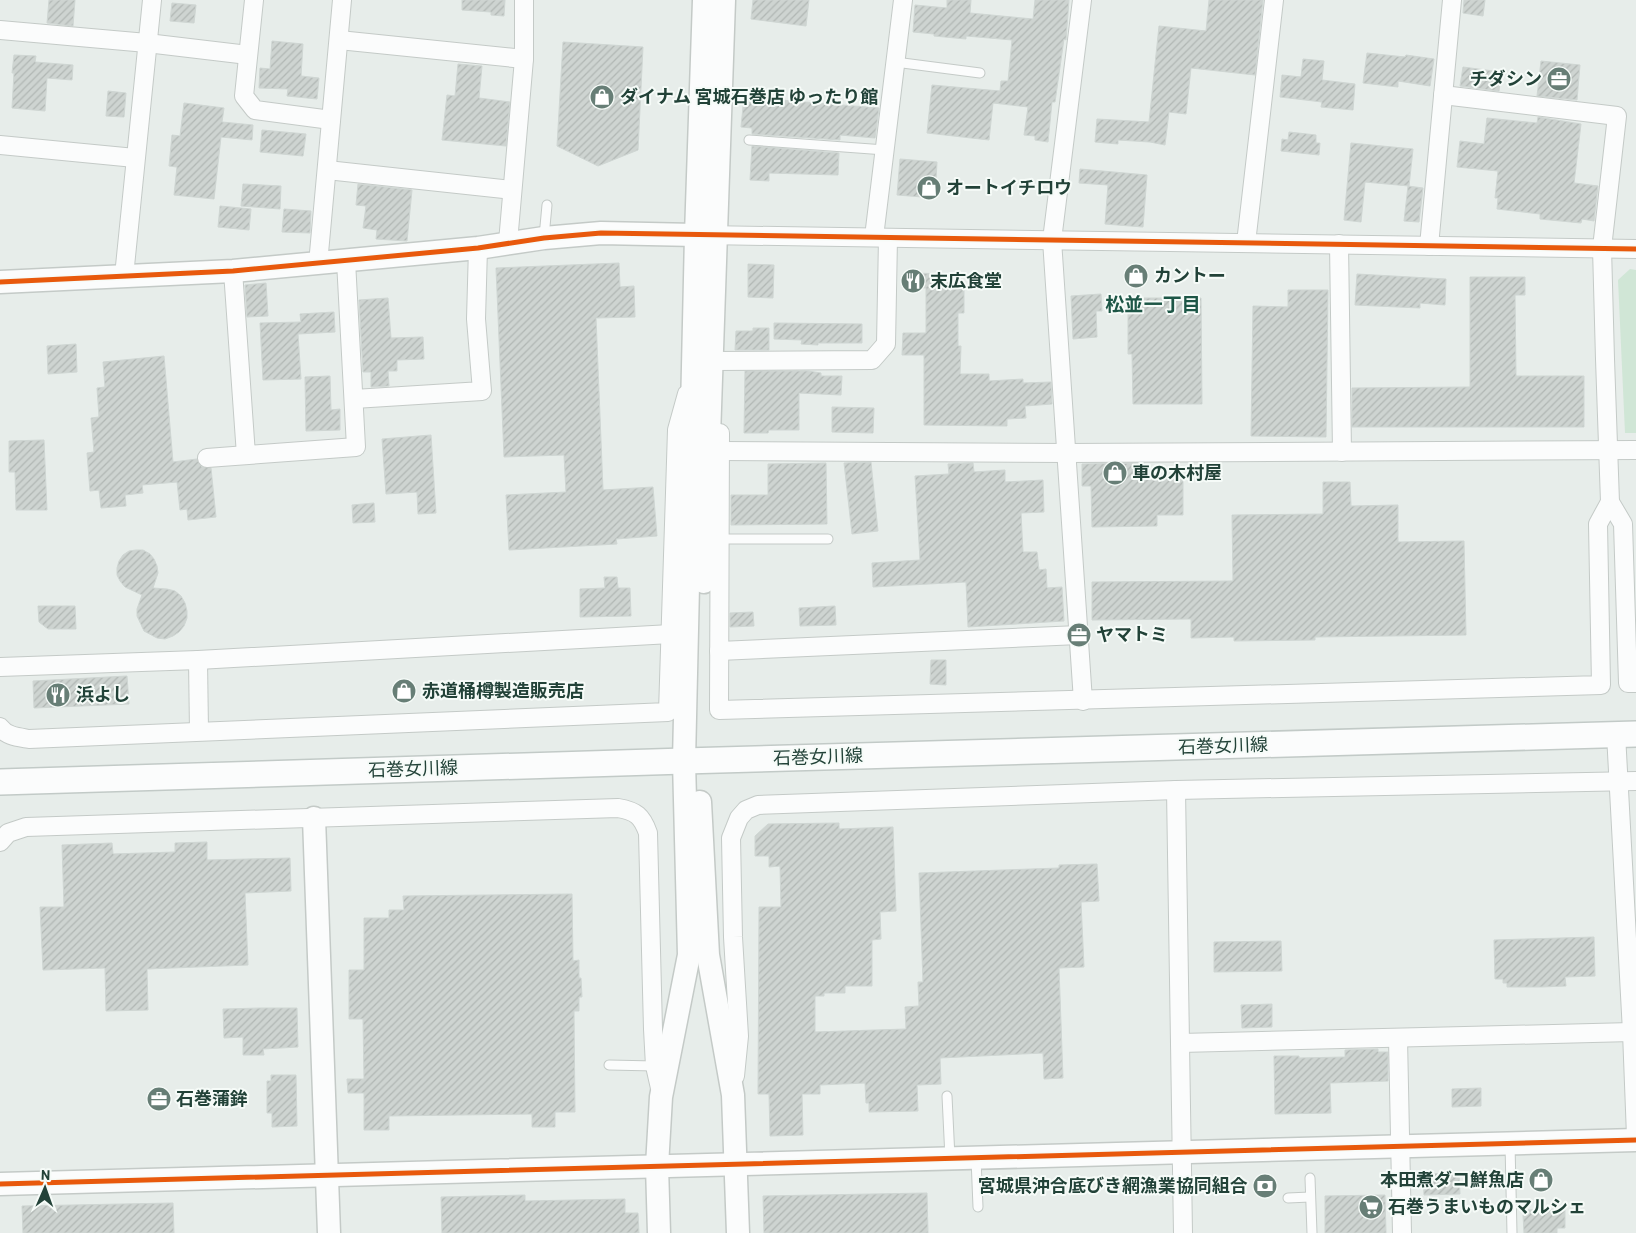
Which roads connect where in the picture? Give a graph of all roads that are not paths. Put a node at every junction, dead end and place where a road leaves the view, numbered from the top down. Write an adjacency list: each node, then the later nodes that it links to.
1 (152, 0): 13 (street)
2 (254, 0): 14 (street)
3 (342, 0): 12 (street)
4 (524, 0): 15 (street)
5 (704, 0): 16 (street)
6 (724, 0): 16 (street)
7 (903, 0): 17 (street)
8 (1082, 0): 31 (street)
9 (1274, 0): 33 (street)
10 (1452, 0): 19 (street)
11 (0, 30): 13 (street)
12 (339, 40): 15 (street); 20 (street)
13 (147, 44): 14 (street); 24 (street)
14 (248, 55): 20 (street)
15 (524, 59): 26 (street)
16 (712, 62): 28 (street)
17 (895, 62): 18 (lane); 23 (street)
18 (980, 72)
19 (1443, 95): 35 (street); 37 (street)
20 (331, 120): 25 (street)
21 (749, 140): 23 (lane)
22 (0, 145): 24 (street)
23 (885, 150): 30 (street)
24 (135, 158): 42 (street)
25 (327, 170): 26 (street); 40 (street)
26 (512, 190): 32 (street)
27 (546, 205): 29 (lane)
28 (706, 235): 29 (street); 30 (street); 44 (street)
29 (544, 238): 32 (street)
30 (881, 238): 31 (street); 44 (street)
31 (1052, 240): 33 (street); 50 (street)
32 (508, 242): 36 (street)
33 (1246, 243): 34 (street)
34 (1339, 244): 35 (street); 49 (street)
35 (1429, 246): 37 (street)
36 (478, 248): 39 (street); 45 (street)
37 (1602, 248): 38 (street); 46 (street)
38 (1636, 249)
39 (346, 261): 40 (street); 45 (street)
40 (318, 264): 41 (street)
41 (233, 271): 42 (street); 51 (street)
42 (124, 276): 43 (street)
43 (0, 282)
44 (705, 370): 48 (street); 56 (street); 66 (street)
45 (354, 400): 51 (street)
46 (1608, 450): 47 (street); 49 (street); 53 (street)
47 (1636, 450)
48 (720, 451): 50 (street); 54 (street)
49 (1342, 452): 50 (street)
50 (1066, 453): 57 (street)
51 (246, 455): 52 (street)
52 (207, 458)
53 (1610, 502): 61 (street); 62 (street)
54 (720, 539): 55 (lane); 58 (street)
55 (828, 539)
56 (671, 634): 59 (street); 64 (street)
57 (1079, 635): 58 (street); 62 (street)
58 (719, 651): 62 (street)
59 (198, 660): 60 (street); 64 (street)
60 (0, 666)
61 (1636, 683)
62 (1083, 701)
63 (0, 727): 64 (street)
64 (199, 731)
65 (1626, 734): 66 (main road, 石巻女川線); 67 (street)
66 (691, 761): 69 (main road, 石巻女川線); 78 (street); 80 (street)
67 (1618, 781): 68 (street); 70 (street); 73 (street)
68 (1636, 781)
69 (0, 782)
70 (1176, 790): 75 (street); 78 (street)
71 (314, 818): 72 (street); 77 (street); 89 (street)
72 (0, 842)
73 (1632, 1032): 74 (street); 81 (street)
74 (1398, 1038): 75 (street); 83 (street)
75 (1180, 1043): 84 (street)
76 (609, 1065): 77 (lane)
77 (656, 1066): 80 (street)
78 (732, 1095): 87 (street)
79 (948, 1096): 85 (lane)
80 (661, 1097): 88 (street)
81 (1636, 1138): 82 (street)
82 (1510, 1143): 83 (street); 101 (lane)
83 (1400, 1146): 84 (street); 100 (street)
84 (1182, 1152): 86 (street); 98 (street)
85 (950, 1158): 86 (street); 87 (street)
86 (976, 1158): 94 (lane)
87 (736, 1164): 88 (street); 97 (street)
88 (657, 1166): 89 (street); 96 (street)
89 (327, 1175): 91 (street); 95 (street)
90 (1310, 1178): 92 (lane)
91 (0, 1184)
92 (1310, 1197): 93 (lane); 99 (lane)
93 (1288, 1198)
94 (978, 1207)
95 (328, 1233)
96 (659, 1233)
97 (738, 1233)
98 (1183, 1233)
99 (1312, 1233)
100 (1402, 1233)
101 (1512, 1233)

